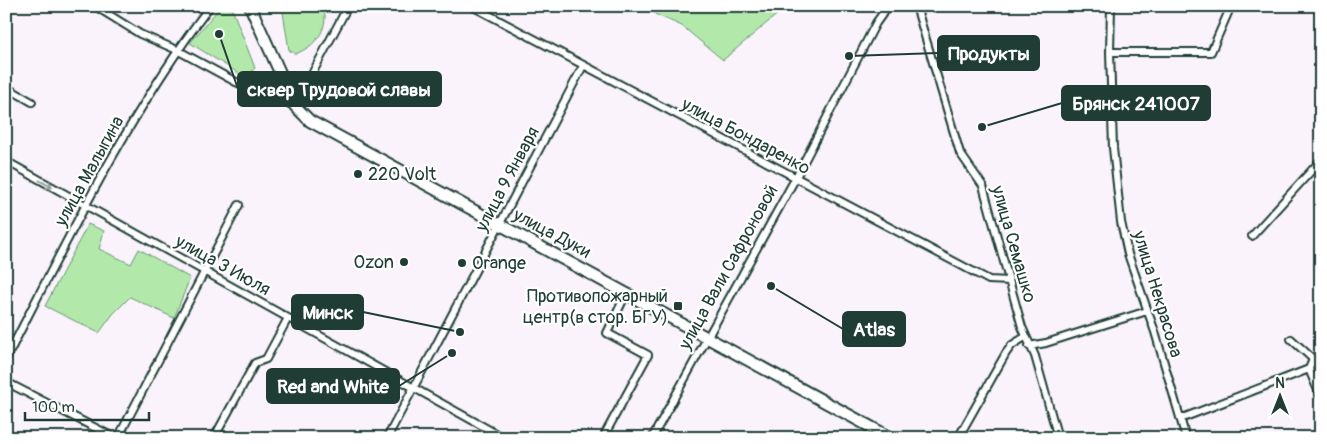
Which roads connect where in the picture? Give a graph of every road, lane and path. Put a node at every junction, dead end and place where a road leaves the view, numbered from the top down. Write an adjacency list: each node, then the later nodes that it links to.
1 (94, 6): 10 (street)
2 (210, 6): 10 (street, улица Малыгина)
3 (250, 6): 15 (main road, улица Дуки)
4 (348, 6): 15 (street)
5 (472, 6): 12 (street, улица Бондаренко)
6 (888, 6): 18 (street, улица Вали Сафроновой)
7 (916, 6): 24 (street, улица Семашко)
8 (1111, 6): 11 (street, улица Некрасова)
9 (1231, 6): 11 (street)
10 (177, 50): 15 (street); 20 (street, улица Малыгина)
11 (1110, 52): 26 (street, улица Некрасова)
12 (583, 66): 18 (street, улица Бондаренко); 21 (street, улица 9 Января)
13 (6, 87): 14 (street)
14 (32, 102)
15 (295, 106): 21 (main road, улица Дуки)
16 (1321, 160): 22 (street)
17 (6, 161): 20 (street, улица 3 Июля, one-way to 20)
18 (795, 179): 24 (street, улица Бондаренко); 28 (street, улица Вали Сафроновой)
19 (239, 205): 23 (street)
20 (85, 206): 23 (street, улица 3 Июля); 33 (street, улица Малыгина)
21 (500, 224): 25 (main road, улица Дуки); 37 (street, улица 9 Января)
22 (1252, 236)
23 (205, 272): 27 (street, улица 3 Июля); 41 (street)
24 (1009, 281): 29 (street, улица Семашко)
25 (627, 292): 28 (main road, улица Дуки); 40 (street)
26 (1147, 311): 31 (street); 39 (street, улица Некрасова)
27 (288, 318): 37 (street, улица 3 Июля); 42 (street)
28 (707, 337): 45 (street, улица Вали Сафроновой); 46 (main road, улица Дуки)
29 (1025, 337): 31 (street, улица Семашко); 47 (street)
30 (1291, 339): 34 (street)
31 (1029, 346): 48 (street, улица Семашко)
32 (1321, 356): 34 (street)
33 (6, 359)
34 (1313, 359): 35 (street)
35 (1309, 369): 38 (street); 39 (street)
36 (6, 382): 41 (street)
37 (413, 386): 43 (street, улица 9 Января); 44 (street, улица 3 Июля)
38 (1321, 398)
39 (1180, 419): 49 (street, улица Некрасова)
40 (605, 434)
41 (116, 438)
42 (214, 438)
43 (387, 438)
44 (504, 438)
45 (652, 438)
46 (891, 438)
47 (958, 438)
48 (1058, 438)
49 (1186, 438)

